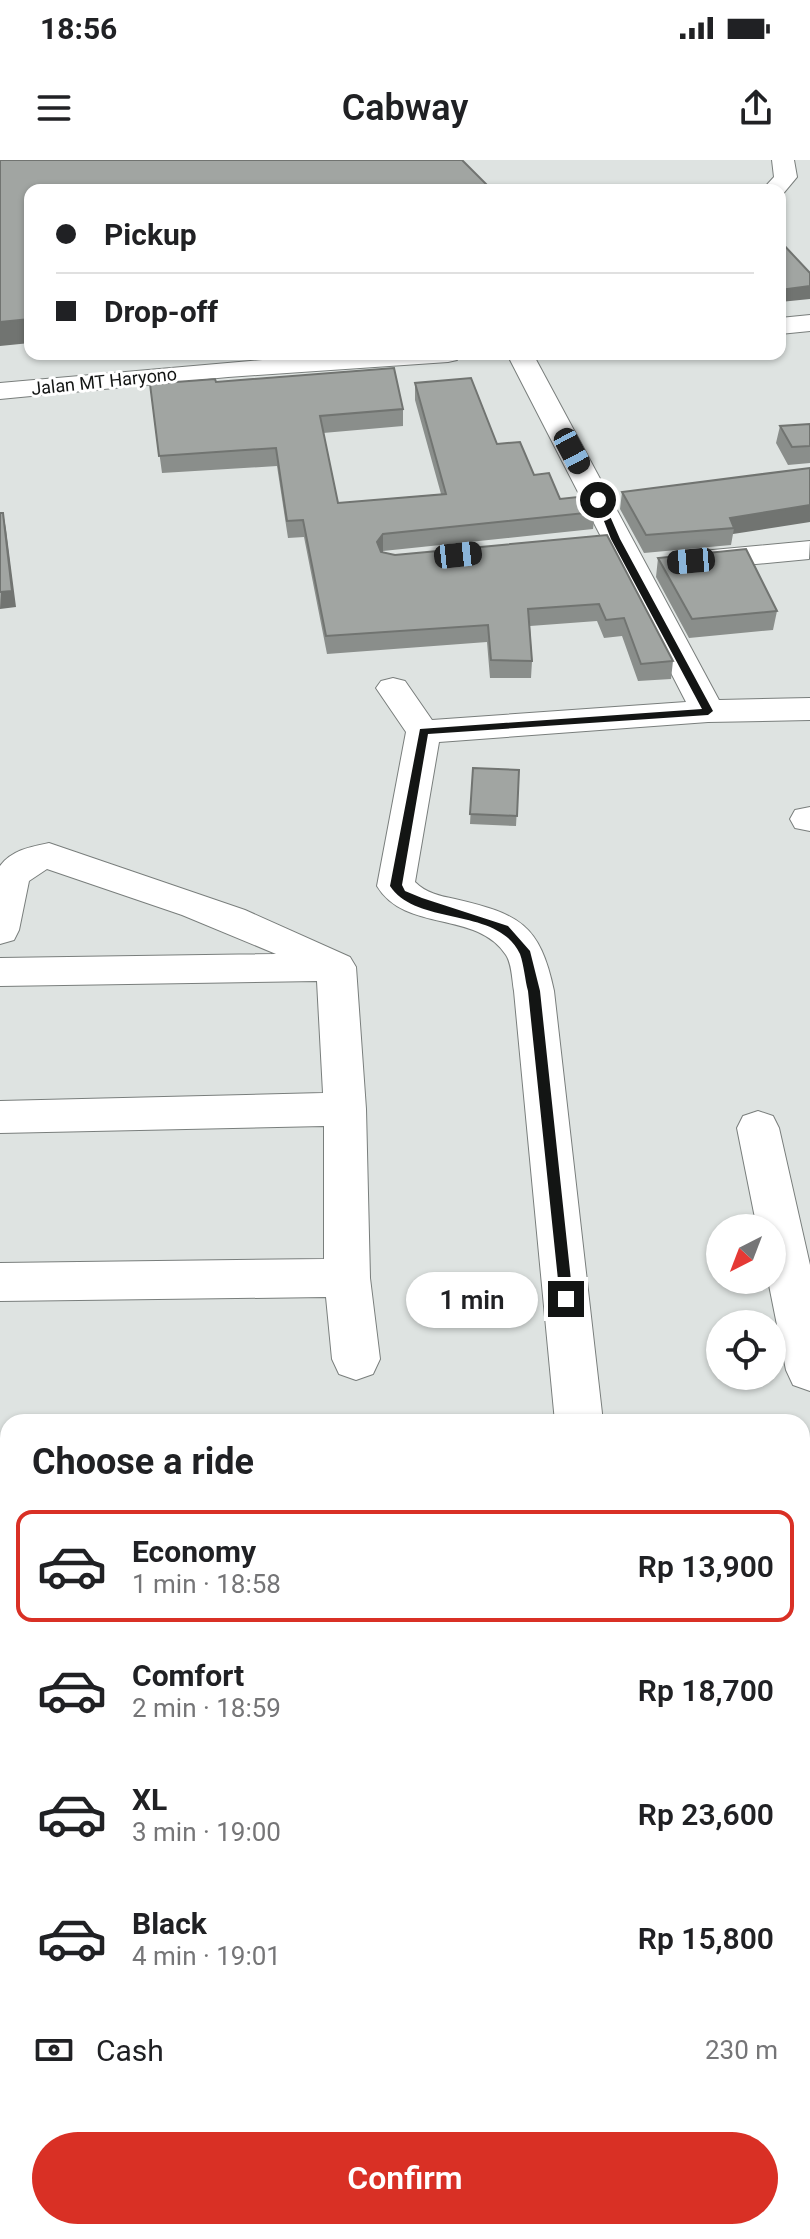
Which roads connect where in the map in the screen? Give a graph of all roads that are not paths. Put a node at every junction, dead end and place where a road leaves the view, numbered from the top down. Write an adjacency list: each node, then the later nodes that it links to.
1 (783, 160): 2 (street)
2 (782, 184)
3 (810, 323): 4 (street)
4 (786, 325)
5 (360, 360): 7 (street, Jalan MT Haryono)
6 (523, 360): 9 (street)
7 (0, 391)
8 (629, 496): 9 (street)
9 (598, 500): 10 (street)
10 (616, 539): 11 (street); 13 (street)
11 (584, 542)
12 (809, 550): 13 (street)
13 (633, 566): 16 (street)
14 (393, 688): 17 (street)
15 (810, 709): 16 (street)
16 (708, 711): 17 (street)
17 (423, 732): 28 (street)
18 (0, 930): 19 (street)
19 (336, 967): 20 (street); 21 (street)
20 (0, 972)
21 (345, 1109): 22 (street); 24 (street)
22 (0, 1117)
23 (758, 1128): 27 (street)
24 (347, 1278): 25 (street); 26 (street)
25 (0, 1282)
26 (356, 1359)
27 (810, 1370)
28 (578, 1414)

